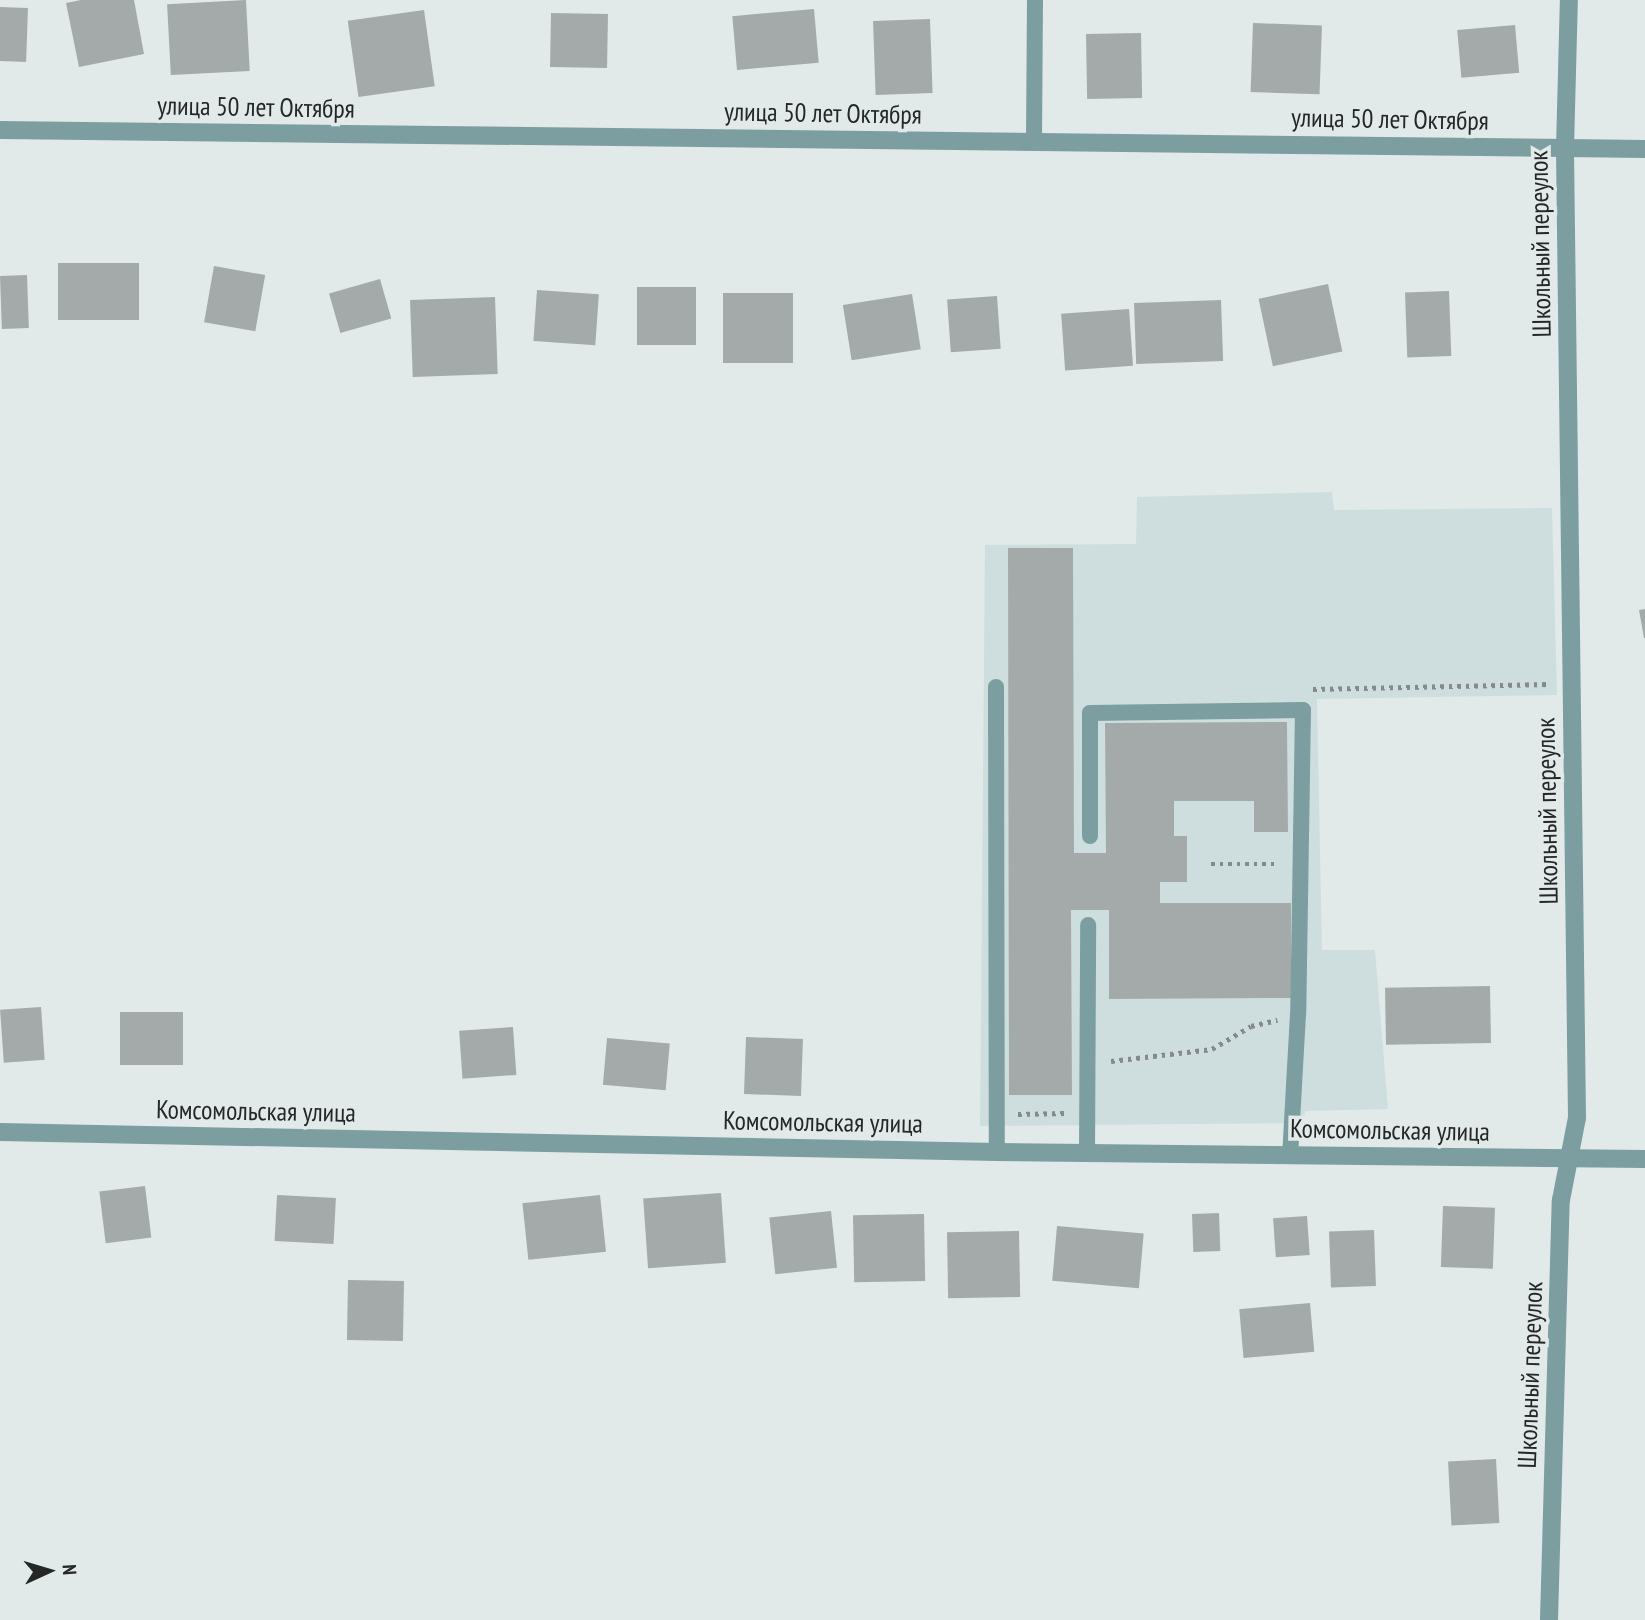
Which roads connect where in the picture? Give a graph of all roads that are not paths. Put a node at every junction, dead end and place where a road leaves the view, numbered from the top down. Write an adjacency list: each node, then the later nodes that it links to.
1 (1035, 0): 4 (lane)
2 (1569, 0): 5 (street, Школьный переулок)
3 (0, 130): 4 (street, улица 50 лет Октября)
4 (1034, 142): 5 (street, улица 50 лет Октября)
5 (1565, 148): 6 (street, улица 50 лет Октября); 14 (street, Школьный переулок)
6 (1645, 149)
7 (996, 687): 11 (lane)
8 (1090, 836): 13 (lane)
9 (1088, 925): 12 (lane)
10 (0, 1132): 11 (street, Комсомольская улица)
11 (997, 1152): 12 (street, Комсомольская улица)
12 (1087, 1153): 13 (street, Комсомольская улица)
13 (1290, 1155): 14 (street, Комсомольская улица)
14 (1570, 1158): 15 (street, Комсомольская улица); 16 (street, Школьный переулок)
15 (1645, 1159)
16 (1549, 1620)

